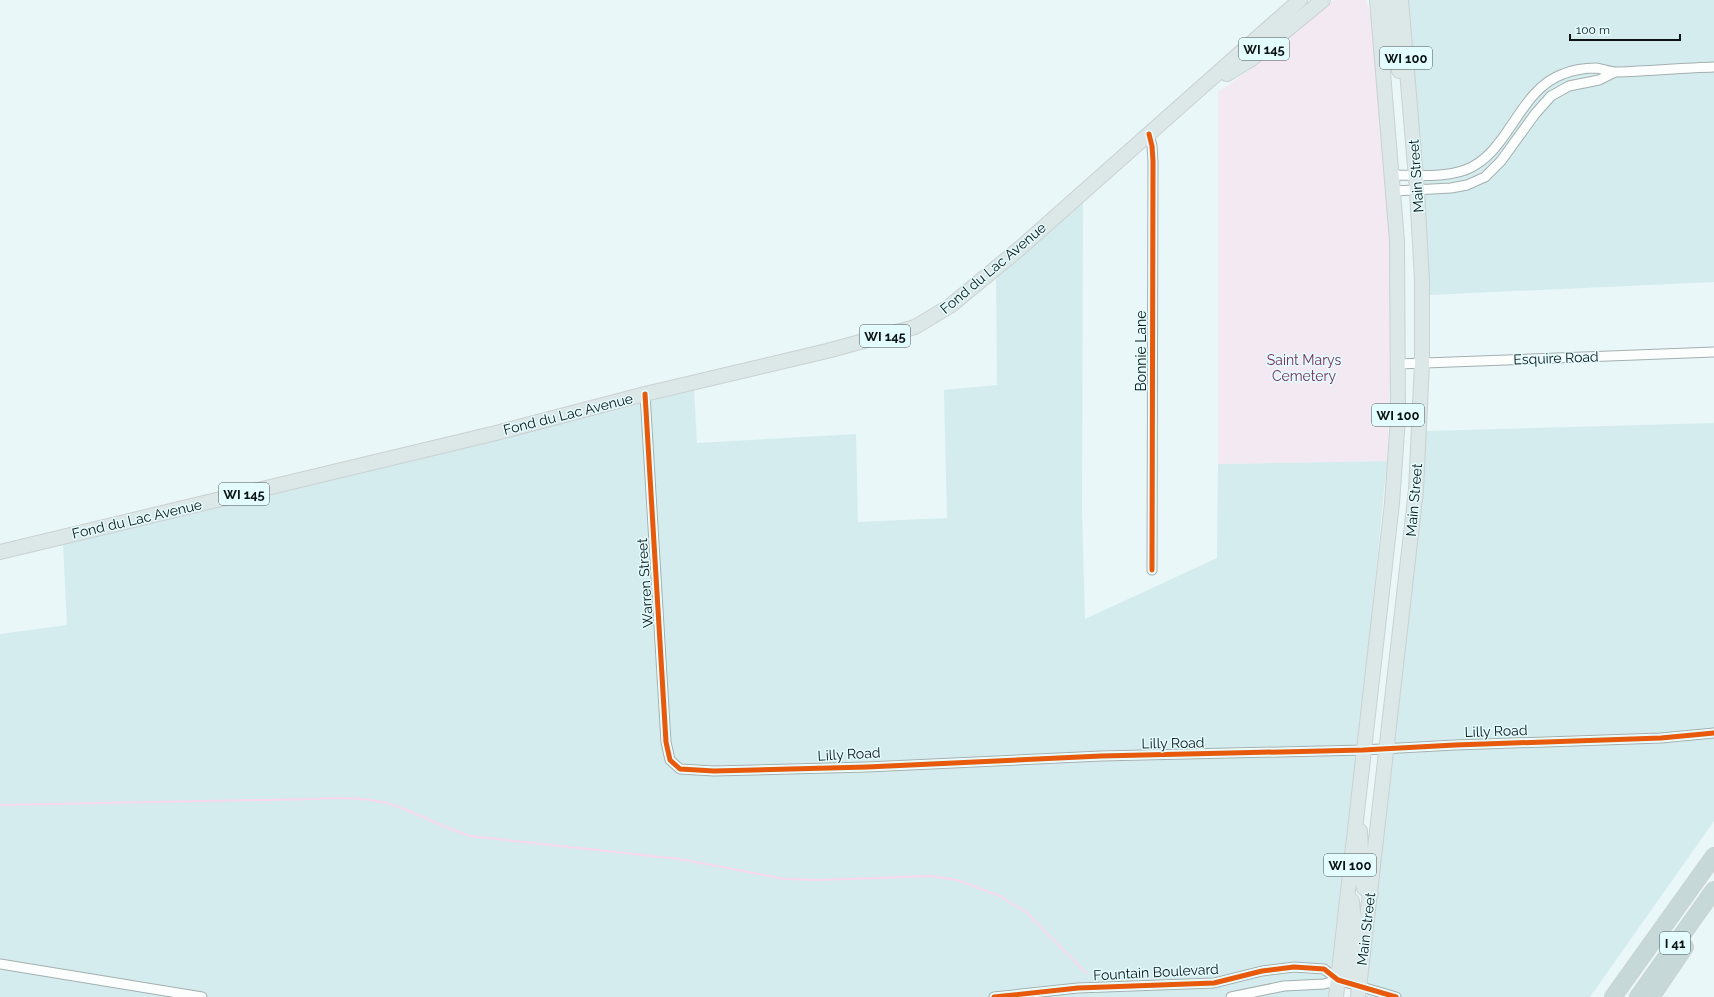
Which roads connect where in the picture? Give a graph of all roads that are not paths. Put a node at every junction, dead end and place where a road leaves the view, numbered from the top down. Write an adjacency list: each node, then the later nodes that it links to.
1 (1300, 0): 8 (main road, Fond du Lac Avenue / WI 145)
2 (1323, 0): 8 (main road, Fond du Lac Avenue / WI 145)
3 (1389, 0): 11 (main road)
4 (1401, 0): 11 (main road, Main Street / WI 100)
5 (1376, 3): 16 (main road, Main Street / WI 100)
6 (1714, 67): 7 (street)
7 (1615, 72): 9 (street); 10 (street)
8 (1199, 90): 12 (main road, Fond du Lac Avenue / WI 145)
9 (1532, 97): 10 (street); 13 (street)
10 (1542, 106): 14 (street)
11 (1411, 116): 15 (main road, Main Street / WI 100)
12 (1149, 134): 22 (main road, Fond du Lac Avenue / WI 145); 26 (street, Bonnie Lane)
13 (1495, 146): 14 (street); 15 (street)
14 (1506, 154): 17 (street)
15 (1416, 174): 16 (street); 17 (main road, Main Street / WI 100)
16 (1392, 175): 18 (main road, Main Street / WI 100)
17 (1417, 190): 18 (street); 20 (main road, Main Street / WI 100)
18 (1394, 191): 21 (main road, Main Street / WI 100)
19 (1714, 352): 20 (street, Esquire Road)
20 (1422, 363): 21 (street, Esquire Road); 24 (main road, Main Street / WI 100)
21 (1398, 364): 23 (main road, Main Street / WI 100)
22 (645, 394): 25 (main road, Fond du Lac Avenue / WI 145); 30 (street, Warren Street)
23 (1387, 538): 24 (main road); 29 (main road, Main Street / WI 100)
24 (1410, 541): 28 (main road, Main Street / WI 100)
25 (0, 552)
26 (1152, 570)
27 (1714, 733): 28 (street, Lilly Road)
28 (1386, 749): 29 (street, Lilly Road); 35 (main road, Main Street / WI 100)
29 (1363, 750): 30 (street, Lilly Road); 31 (main road, Main Street / WI 100)
30 (677, 767)
31 (1356, 813): 33 (main road, Main Street / WI 100); 35 (main road)
32 (1714, 856): 47 (highway, I 41)
33 (1348, 881): 38 (main road, Main Street / WI 100); 39 (main road)
34 (1714, 890): 48 (highway, I 41)
35 (1371, 894): 39 (main road, Main Street / WI 100)
36 (1714, 905): 49 (highway)
37 (0, 964): 41 (street)
38 (1338, 980): 39 (street); 40 (street, Fountain Boulevard); 43 (street); 44 (main road, Main Street / WI 100); 45 (main road)
39 (1359, 991): 46 (street)
40 (1105, 992): 42 (street, Fountain Boulevard)
41 (202, 997)
42 (994, 997)
43 (1231, 997)
44 (1336, 997)
45 (1346, 997)
46 (1396, 997)
47 (1613, 997)
48 (1638, 997)
49 (1651, 997)

